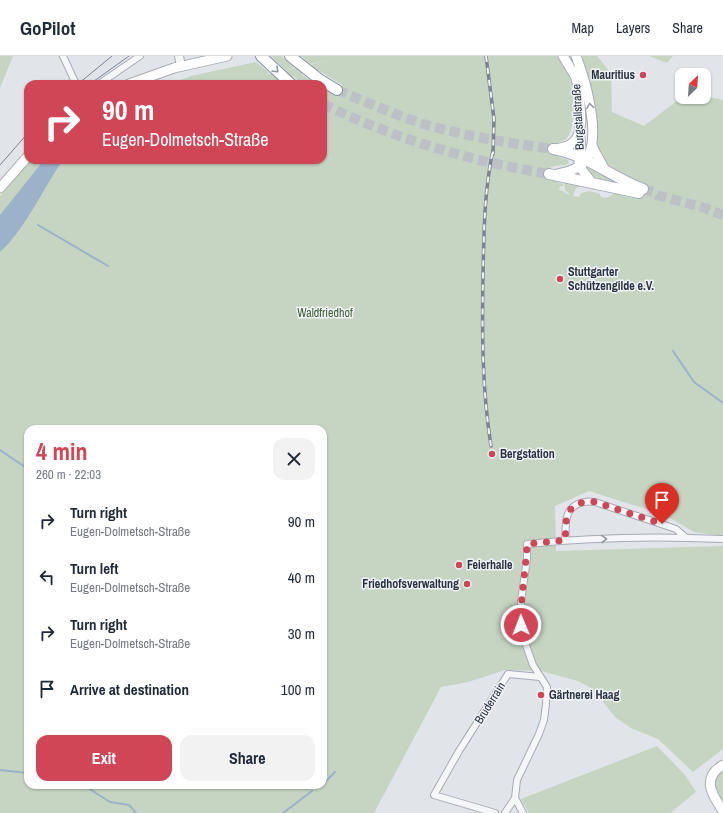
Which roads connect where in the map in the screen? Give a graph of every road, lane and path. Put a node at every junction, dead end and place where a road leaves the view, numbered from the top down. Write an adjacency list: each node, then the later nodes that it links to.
1 (63, 56): 11 (street)
2 (140, 56): 12 (street)
3 (179, 56): 10 (street)
4 (227, 56): 9 (main road)
5 (261, 56): 14 (main road, one-way to 14)
6 (290, 56): 15 (main road)
7 (563, 56): 18 (main road, Burgstallstraße)
8 (576, 56): 19 (main road, Burgstallstraße, one-way to 8)
9 (192, 60): 10 (main road)
10 (181, 66): 13 (main road)
11 (74, 80)
12 (105, 80)
13 (141, 80)
14 (287, 80)
15 (321, 80)
16 (327, 84): 17 (main road)
17 (338, 90)
18 (579, 133): 20 (main road); 23 (main road, Burgstallstraße)
19 (592, 145): 23 (main road, Burgstallstraße); 24 (main road)
20 (554, 149): 23 (main road)
21 (24, 153): 26 (main road)
22 (24, 161): 28 (main road)
23 (582, 161): 24 (main road, Burgstallstraße); 25 (main road); 27 (main road)
24 (606, 172): 27 (main road, Burgstallstraße)
25 (552, 174): 27 (main road, Burgstallstraße)
26 (0, 180)
27 (592, 183)
28 (0, 188)
29 (685, 537): 30 (street); 31 (street, one-way to 29); 31 (street)
30 (723, 539)
31 (565, 540): 32 (street)
32 (540, 677): 34 (street); 36 (street, Bruderrain)
33 (723, 765): 35 (main road)
34 (515, 798): 37 (street); 38 (street)
35 (723, 811)
36 (495, 813)
37 (505, 813)
38 (523, 813)

